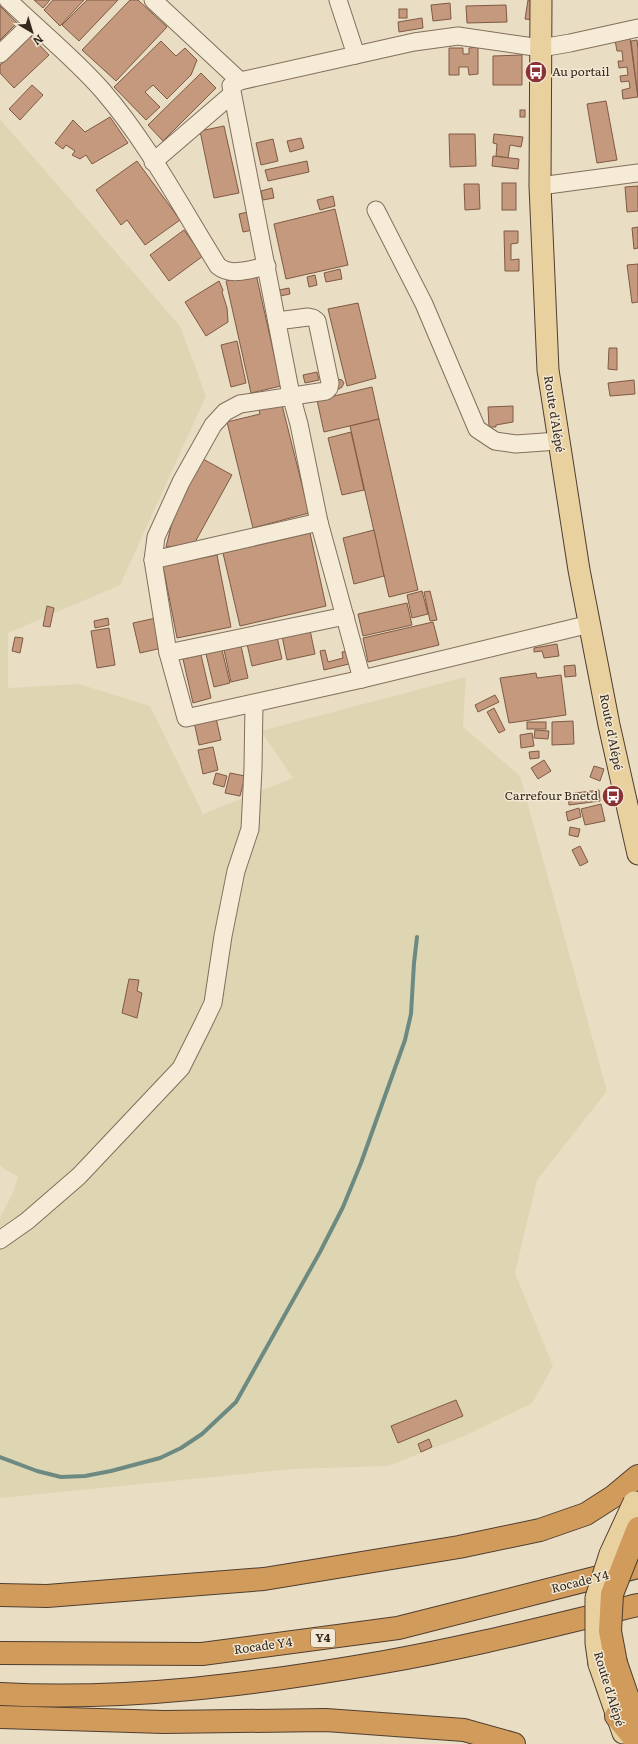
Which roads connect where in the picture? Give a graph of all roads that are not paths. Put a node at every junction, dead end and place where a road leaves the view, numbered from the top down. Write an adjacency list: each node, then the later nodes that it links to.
1 (8, 0): 5 (street)
2 (153, 0): 10 (street)
3 (338, 0): 9 (street)
4 (541, 5): 7 (main road, Route d'Alépé)
5 (32, 23): 8 (street); 11 (street)
6 (638, 28): 7 (street)
7 (541, 48): 9 (street); 13 (main road, Route d'Alépé)
8 (0, 54)
9 (356, 55): 10 (street)
10 (236, 88): 11 (street); 15 (street)
11 (153, 162): 15 (street)
12 (638, 173): 13 (street)
13 (540, 186): 18 (main road, Route d'Alépé)
14 (376, 210): 18 (street)
15 (267, 266): 16 (street)
16 (277, 321): 17 (street); 17 (street)
17 (291, 395): 19 (street); 20 (street)
18 (558, 441): 22 (main road, Route d'Alépé)
19 (319, 522): 20 (street); 21 (street)
20 (153, 560): 23 (street)
21 (345, 616): 23 (street); 24 (street)
22 (590, 624): 24 (street); 26 (main road, Route d'Alépé)
23 (168, 653): 25 (street)
24 (362, 679): 25 (street)
25 (254, 704): 29 (street)
26 (634, 821): 27 (main road, Route d'Alépé); 28 (main road, Route d'Alépé)
27 (638, 842)
28 (638, 854)
29 (0, 1240)
30 (638, 1476): 34 (highway)
31 (636, 1500): 37 (main road, Route d'Alépé, bridge)
32 (638, 1528): 37 (highway, bridge)
33 (637, 1567): 36 (highway, Rocade Y4 / Y4)
34 (0, 1595)
35 (638, 1605): 38 (highway)
36 (0, 1653)
37 (608, 1663): 39 (main road, Route d'Alépé); 41 (highway)
38 (0, 1694)
39 (616, 1716): 42 (highway); 44 (main road, Route d'Alépé)
40 (0, 1717): 43 (highway)
41 (638, 1718)
42 (638, 1743)
43 (514, 1744)
44 (627, 1744)

